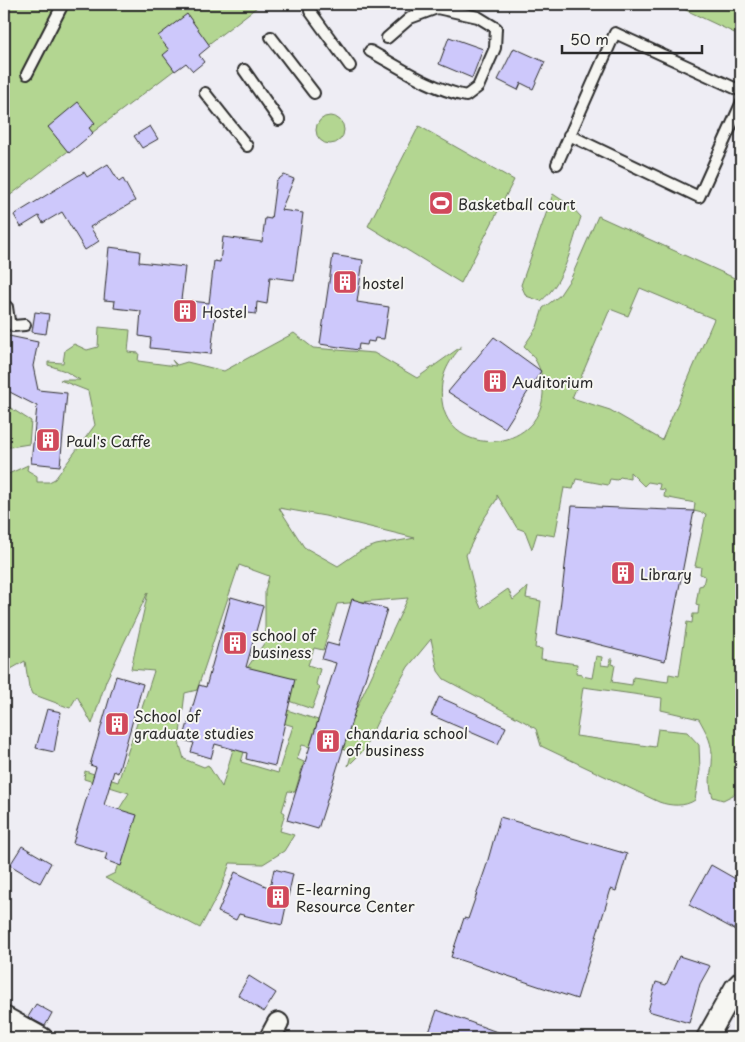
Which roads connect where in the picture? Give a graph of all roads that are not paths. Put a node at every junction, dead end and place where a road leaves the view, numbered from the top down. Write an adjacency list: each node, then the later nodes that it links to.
1 (63, 4): 8 (lane)
2 (310, 11): 6 (lane)
3 (271, 37): 10 (lane)
4 (387, 38): 5 (lane)
5 (370, 51)
6 (350, 66)
7 (244, 70): 13 (lane)
8 (27, 74)
9 (741, 91): 14 (lane)
10 (314, 93)
11 (205, 94): 15 (lane)
12 (741, 104): 14 (lane)
13 (280, 120)
14 (569, 135): 16 (lane)
15 (247, 146)
16 (557, 164)
17 (6, 307): 18 (lane)
18 (26, 325)
19 (741, 982): 22 (street)
20 (4, 1017): 21 (street)
21 (42, 1038)
22 (707, 1038)

